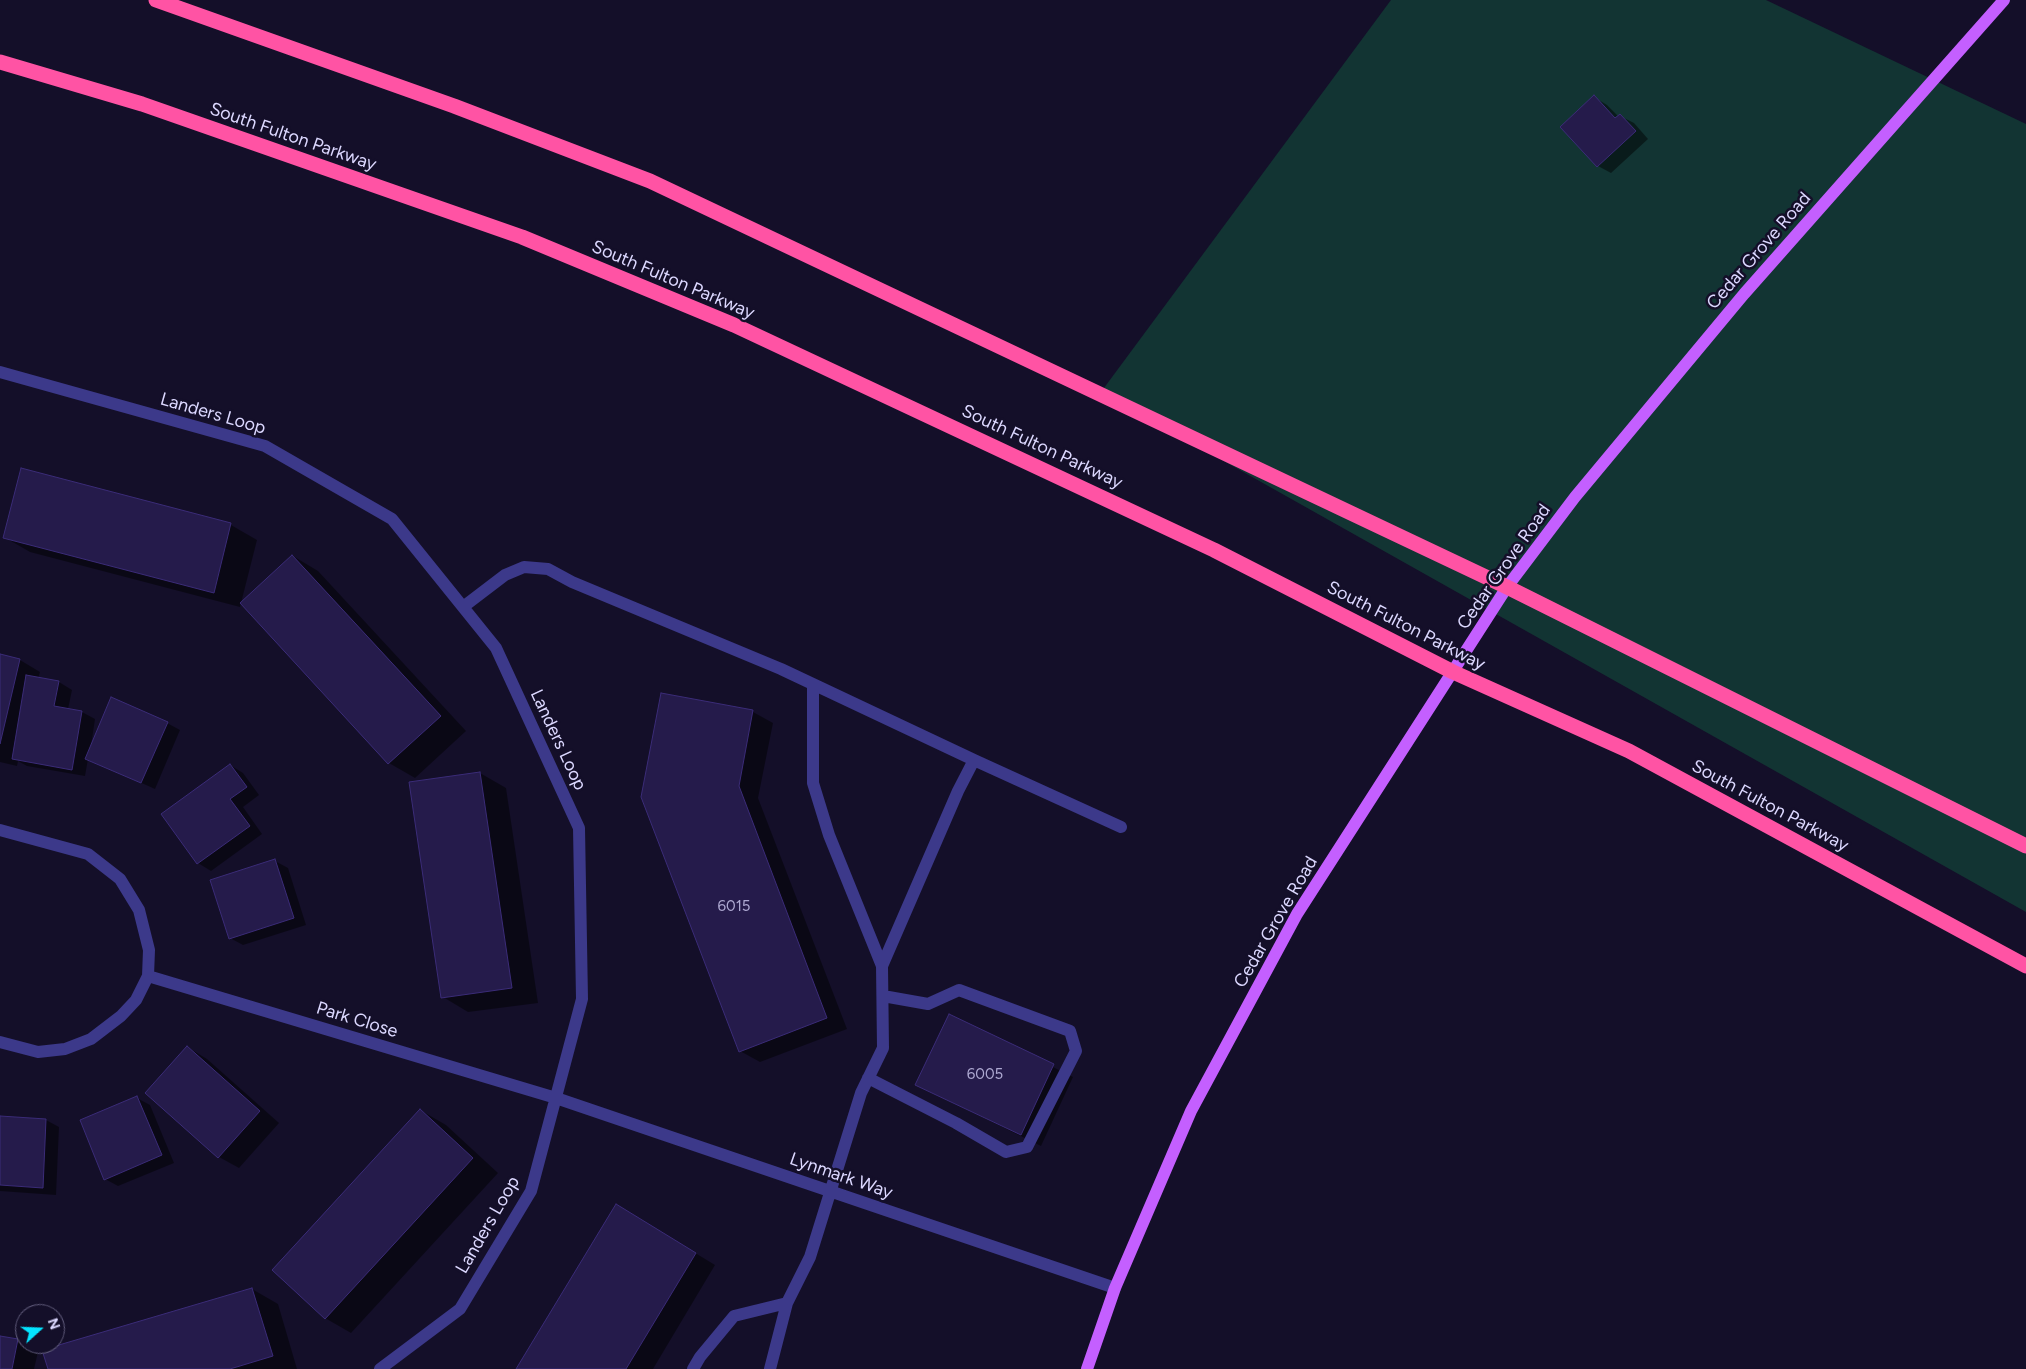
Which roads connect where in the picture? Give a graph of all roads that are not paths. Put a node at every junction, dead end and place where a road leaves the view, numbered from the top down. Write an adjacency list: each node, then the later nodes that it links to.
1 (156, 0): 5 (highway)
2 (2004, 0): 5 (main road, Cedar Grove Road)
3 (0, 62): 7 (highway, South Fulton Parkway)
4 (0, 372): 6 (street, Landers Loop)
5 (1507, 587): 7 (main road, Cedar Grove Road); 12 (highway)
6 (463, 607): 8 (street); 19 (street, Landers Loop)
7 (1453, 672): 14 (highway, South Fulton Parkway); 21 (main road, Cedar Grove Road)
8 (813, 684): 9 (street); 13 (street)
9 (974, 760): 10 (street); 13 (street)
10 (1121, 827)
11 (0, 830): 15 (street)
12 (2026, 846)
13 (882, 966): 16 (street)
14 (2026, 966)
15 (148, 976): 17 (street); 19 (street, Park Close)
16 (883, 996): 18 (street); 18 (street)
17 (0, 1042)
18 (868, 1078): 20 (street)
19 (556, 1098): 20 (street, Lynmark Way); 23 (street, Landers Loop)
20 (831, 1191): 21 (street, Lynmark Way); 22 (street)
21 (1115, 1288): 26 (main road, Cedar Grove Road)
22 (787, 1303): 24 (street); 25 (street)
23 (380, 1369)
24 (694, 1369)
25 (770, 1369)
26 (1087, 1369)

